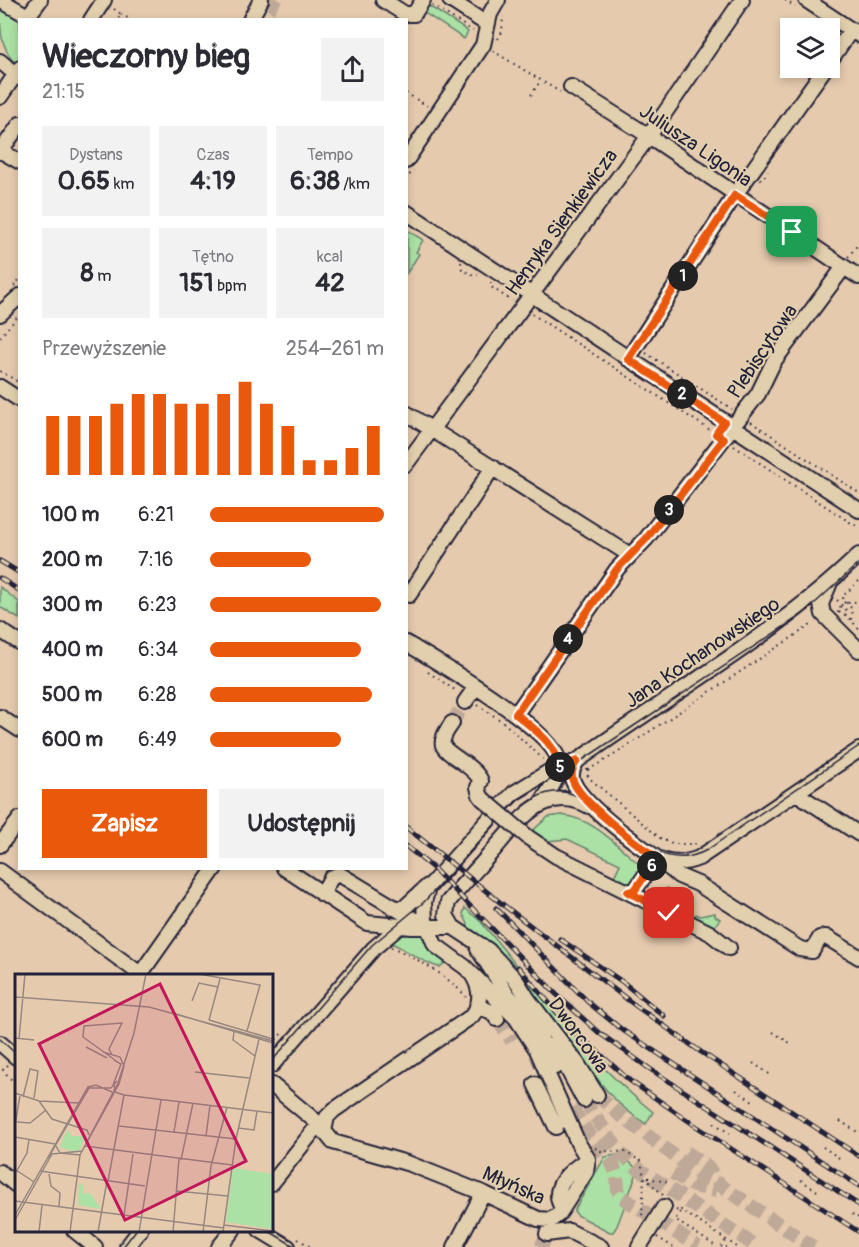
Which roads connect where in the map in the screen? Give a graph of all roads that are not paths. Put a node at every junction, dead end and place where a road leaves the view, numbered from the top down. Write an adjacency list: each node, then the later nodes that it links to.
1 (0, 0): 2 (street)
2 (40, 0)
3 (261, 0): 10 (street)
4 (383, 0): 9 (street)
5 (450, 0): 11 (street)
6 (498, 0): 11 (street)
7 (742, 0): 20 (street, Henryka Sienkiewicza)
8 (806, 0): 12 (street)
9 (427, 2)
10 (251, 18)
11 (488, 22): 22 (street)
12 (855, 33): 13 (street)
13 (840, 50)
14 (0, 61): 15 (street)
15 (18, 74): 18 (street)
16 (818, 78): 24 (street)
17 (572, 87): 20 (street, Juliusza Ligonia)
18 (0, 97)
19 (18, 127): 21 (street)
20 (649, 136): 24 (street, Juliusza Ligonia); 27 (street, Henryka Sienkiewicza)
21 (1, 152): 23 (street)
22 (408, 158)
23 (18, 161)
24 (735, 195): 26 (street, Juliusza Ligonia); 30 (street)
25 (408, 213): 27 (street)
26 (852, 267): 35 (street, Plebiscytowa)
27 (527, 293): 30 (street); 34 (street, Henryka Sienkiewicza)
28 (18, 298): 29 (street)
29 (0, 314)
30 (628, 359): 35 (street)
31 (0, 387): 32 (street)
32 (18, 399)
33 (408, 414): 34 (street)
34 (432, 428): 36 (street, Henryka Sienkiewicza); 37 (street)
35 (731, 434): 38 (street); 39 (street, Plebiscytowa)
36 (408, 461)
37 (493, 467): 39 (street); 42 (street)
38 (859, 510)
39 (630, 555): 49 (street, Plebiscytowa)
40 (859, 555): 41 (street, Jana Kochanowskiego)
41 (831, 589): 46 (street); 54 (street, Jana Kochanowskiego)
42 (409, 595)
43 (0, 630): 44 (street)
44 (18, 641)
45 (408, 644): 47 (street)
46 (859, 650)
47 (475, 688): 48 (street); 49 (street)
48 (465, 702)
49 (516, 714): 55 (street)
50 (0, 717): 52 (street)
51 (452, 723): 69 (street, bridge)
52 (18, 728)
53 (859, 750): 56 (street)
54 (577, 761): 55 (street, Jana Kochanowskiego); 58 (street)
55 (559, 768): 57 (street); 67 (street, Jana Kochanowskiego)
56 (796, 793): 60 (street); 63 (street)
57 (540, 805): 58 (street); 73 (street)
58 (597, 810): 62 (street)
59 (18, 822): 61 (street)
60 (859, 834)
61 (0, 845)
62 (657, 858): 63 (street); 68 (street); 69 (street)
63 (690, 861): 68 (street)
64 (0, 870): 81 (street)
65 (215, 870): 82 (street)
66 (287, 870): 70 (street)
67 (434, 880): 71 (street, Jana Kochanowskiego); 74 (street)
68 (698, 884): 77 (street)
69 (628, 892): 76 (street)
70 (322, 894): 71 (street, Dworcowa); 72 (street)
71 (393, 908): 74 (street, Dworcowa)
72 (400, 926): 74 (street); 88 (street)
73 (453, 927): 74 (street); 75 (street, Dworcowa)
74 (427, 928): 78 (street, Dworcowa)
75 (470, 940): 79 (street, Dworcowa); 84 (street, Dworcowa)
76 (729, 948)
77 (859, 957)
78 (457, 960): 79 (street, Dworcowa); 80 (street, Dworcowa)
79 (490, 966): 83 (street, Dworcowa); 84 (street, Dworcowa)
80 (471, 973): 85 (street); 87 (street, Dworcowa)
81 (140, 974)
82 (142, 974)
83 (507, 994): 84 (street, Dworcowa); 87 (street, Dworcowa)
84 (530, 1001)
85 (477, 1006): 86 (street); 91 (street)
86 (497, 1018)
87 (516, 1018): 89 (street)
88 (273, 1064)
89 (548, 1073): 92 (street); 98 (street, Młyńska)
90 (273, 1086): 91 (street)
91 (322, 1115): 94 (street); 96 (street, Młyńska)
92 (556, 1127)
93 (0, 1172): 95 (street)
94 (273, 1182)
95 (15, 1184)
96 (483, 1192): 98 (street, Młyńska); 107 (street)
97 (664, 1201): 109 (street)
98 (547, 1231): 108 (street, Młyńska)
99 (76, 1232): 104 (street)
100 (138, 1232): 105 (street)
101 (231, 1232): 106 (street)
102 (263, 1232): 103 (street)
103 (282, 1243)
104 (95, 1247)
105 (127, 1247)
106 (219, 1247)
107 (455, 1247)
108 (601, 1247)
109 (639, 1247)

